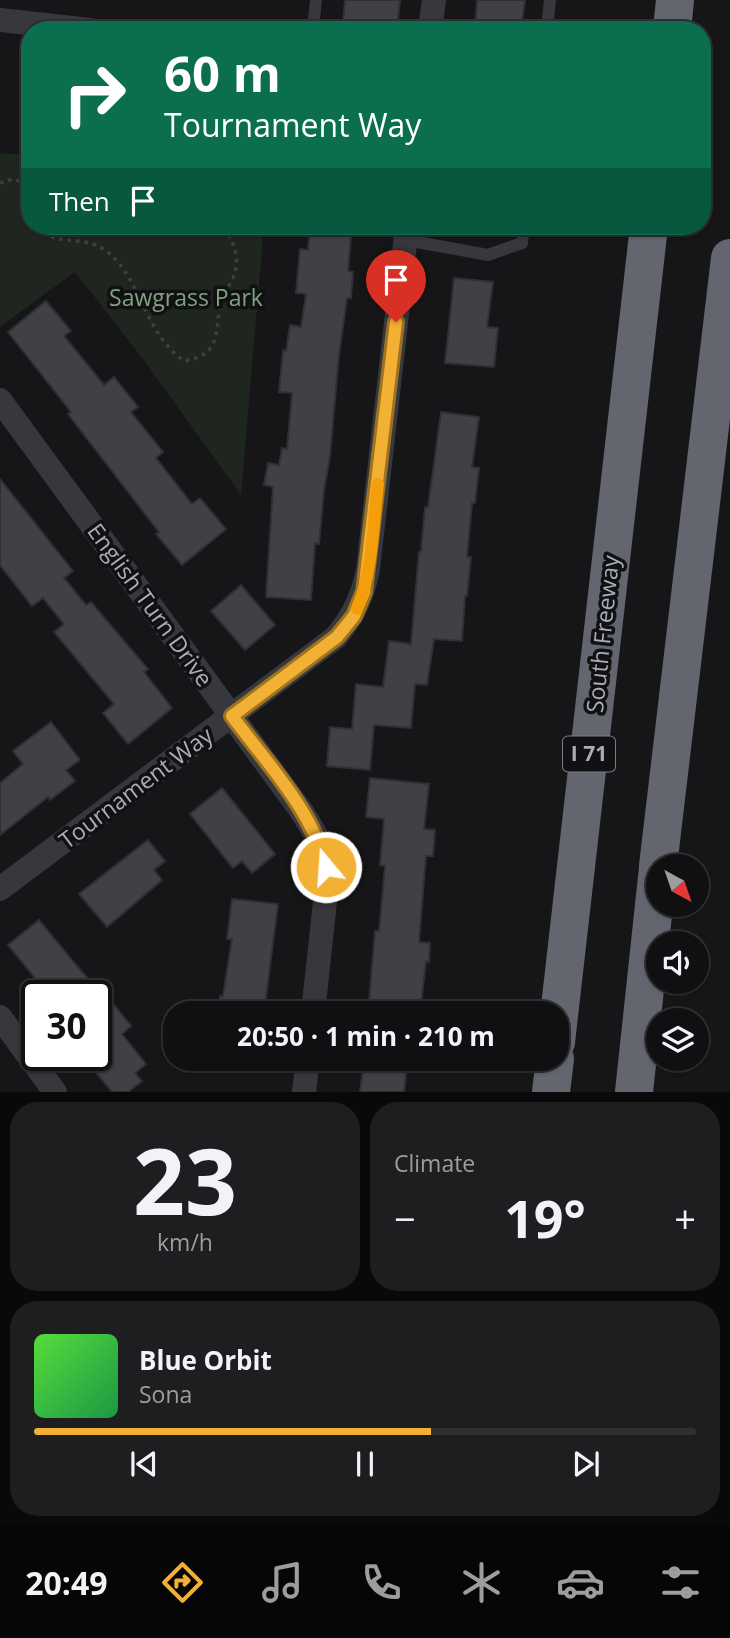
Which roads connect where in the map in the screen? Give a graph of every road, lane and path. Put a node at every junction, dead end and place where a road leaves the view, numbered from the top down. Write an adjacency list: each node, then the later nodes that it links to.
1 (316, 0): 6 (lane)
2 (433, 0): 7 (street)
3 (550, 0): 8 (lane)
4 (675, 0): 9 (highway)
5 (0, 20): 10 (street)
6 (314, 21)
7 (431, 21)
8 (548, 21)
9 (672, 21)
10 (21, 22)
11 (21, 181): 12 (path)
12 (0, 183)
13 (46, 235): 14 (path)
14 (230, 235)
15 (407, 235): 21 (street, Tournament Way)
16 (414, 235): 17 (lane)
17 (523, 235)
18 (648, 235): 26 (highway, South Freeway / I 71)
19 (730, 258): 22 (highway)
20 (0, 400): 21 (street, English Turn Drive)
21 (232, 716): 23 (street, Tournament Way); 25 (street, English Turn Drive)
22 (660, 854)
23 (0, 889)
24 (653, 917): 33 (highway)
25 (314, 1001)
26 (561, 1001)
27 (0, 1017): 30 (street)
28 (307, 1071): 31 (street)
29 (554, 1071): 32 (highway)
30 (55, 1092)
31 (304, 1092)
32 (551, 1092)
33 (634, 1092)

